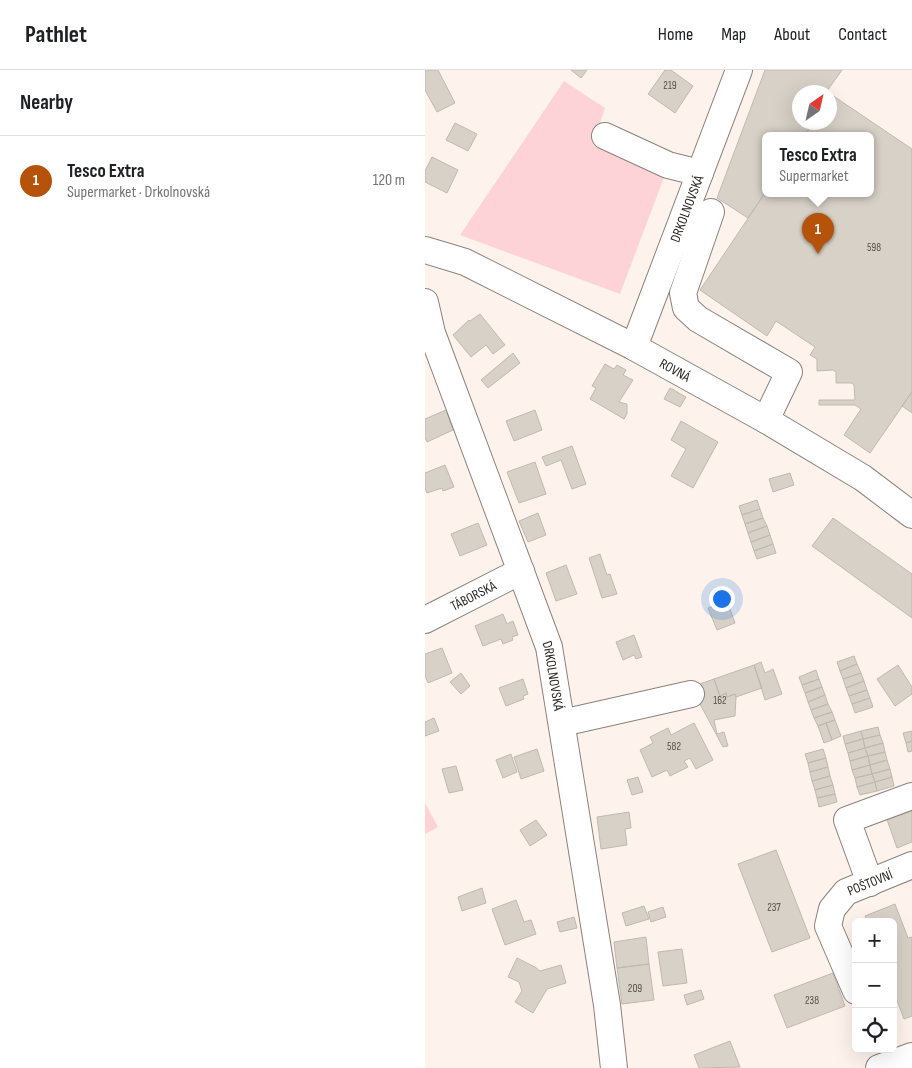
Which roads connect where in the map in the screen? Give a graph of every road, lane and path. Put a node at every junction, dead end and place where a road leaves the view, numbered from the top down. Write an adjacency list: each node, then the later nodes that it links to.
1 (739, 70): 3 (street, DRKOLNOVSKÁ)
2 (605, 136): 3 (street)
3 (700, 173): 8 (street, DRKOLNOVSKÁ)
4 (711, 212): 9 (street)
5 (425, 250): 8 (street, ROVNÁ)
6 (425, 302): 7 (street, DRKOLNOVSKÁ)
7 (428, 335): 11 (street, DRKOLNOVSKÁ)
8 (634, 348): 9 (street, ROVNÁ)
9 (766, 420): 10 (street, ROVNÁ)
10 (912, 515)
11 (521, 571): 12 (street, TÁBORSKÁ); 14 (street, DRKOLNOVSKÁ)
12 (425, 620)
13 (691, 694): 14 (street)
14 (562, 723): 21 (street, DRKOLNOVSKÁ)
15 (912, 796): 17 (street)
16 (912, 865): 17 (street, POŠTOVNÍ)
17 (870, 883): 18 (street, POŠTOVNÍ)
18 (852, 981)
19 (912, 1056): 20 (street)
20 (882, 1061)
21 (614, 1068)

